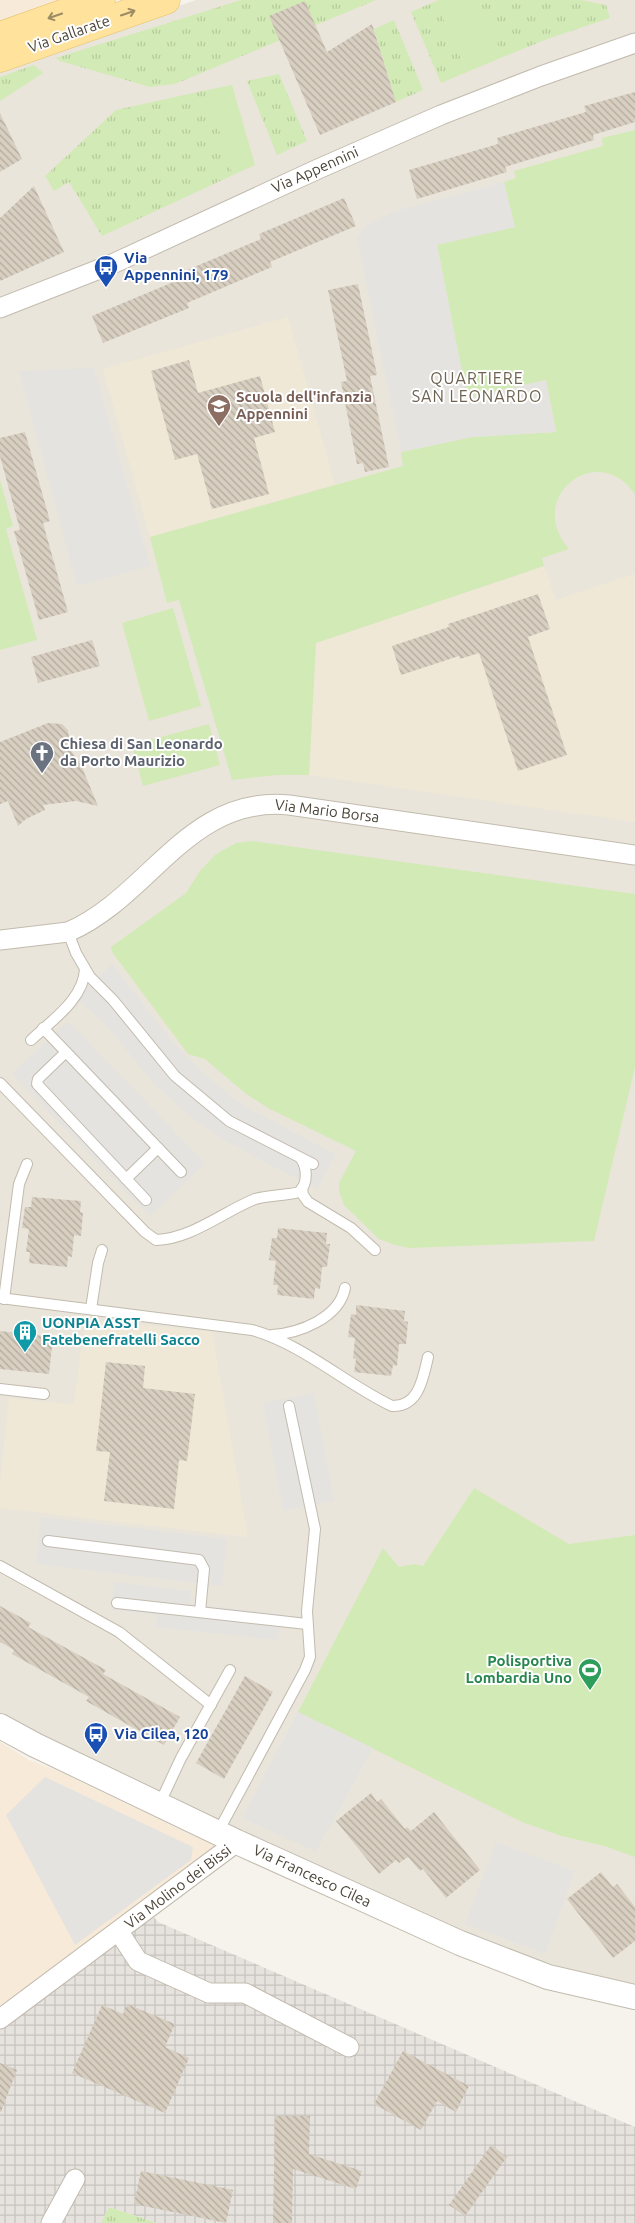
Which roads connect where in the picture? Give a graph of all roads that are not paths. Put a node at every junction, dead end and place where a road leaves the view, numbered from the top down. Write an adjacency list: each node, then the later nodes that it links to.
1 (101, 0): 3 (main road, Via Gallarate, one-way to 3)
2 (166, 0): 5 (main road, Via Gallarate, one-way to 2)
3 (0, 36)
4 (635, 43): 6 (street, Via Appennini)
5 (0, 58)
6 (0, 308)
7 (635, 855): 8 (street, Via Mario Borsa)
8 (68, 932): 9 (street, Via Mario Borsa); 10 (lane)
9 (0, 940)
10 (85, 969): 11 (lane); 16 (lane)
11 (43, 1028): 12 (lane); 13 (lane)
12 (30, 1040)
13 (66, 1052): 15 (lane); 20 (lane)
14 (0, 1083): 21 (lane)
15 (158, 1148): 19 (lane); 20 (lane)
16 (301, 1159): 18 (lane); 21 (lane)
17 (27, 1164): 26 (lane)
18 (313, 1164)
19 (181, 1172)
20 (126, 1179): 22 (lane)
21 (302, 1188): 24 (lane)
22 (146, 1200)
23 (102, 1250): 27 (lane)
24 (375, 1250)
25 (345, 1288): 28 (lane)
26 (2, 1299): 27 (lane)
27 (91, 1309): 28 (lane)
28 (271, 1335): 29 (lane)
29 (428, 1357)
30 (0, 1389): 31 (lane)
31 (44, 1394)
32 (289, 1406): 37 (lane)
33 (48, 1541): 36 (lane)
34 (0, 1566): 39 (lane)
35 (117, 1603): 36 (lane)
36 (200, 1612): 37 (lane)
37 (307, 1624): 42 (lane)
38 (230, 1670): 39 (lane)
39 (211, 1705): 41 (lane)
40 (0, 1726): 41 (street, Via Francesco Cilea)
41 (160, 1803): 42 (street, Via Francesco Cilea)
42 (228, 1837): 43 (street, Via Molino dei Bissi); 44 (street, Via Francesco Cilea)
43 (119, 1932): 45 (street, Via Molino dei Bissi); 46 (street, Via Molino dei Bissi)
44 (635, 1997)
45 (0, 2019)
46 (349, 2047)
47 (76, 2179): 48 (street)
48 (51, 2223)

